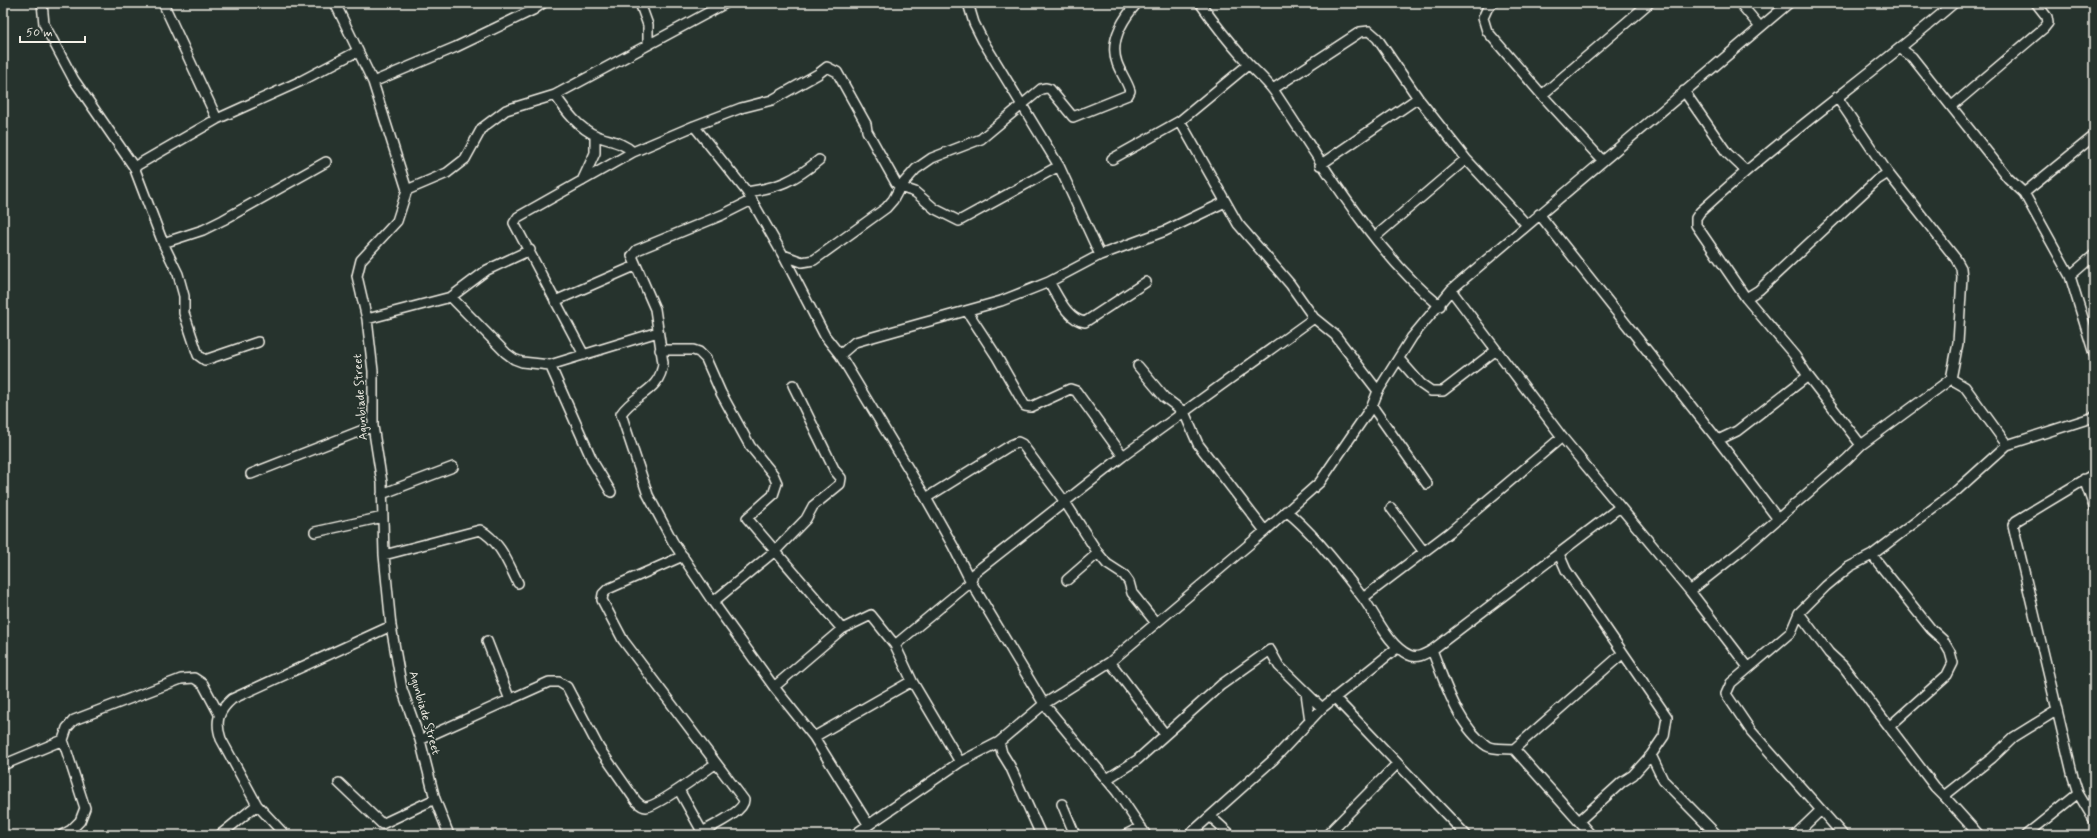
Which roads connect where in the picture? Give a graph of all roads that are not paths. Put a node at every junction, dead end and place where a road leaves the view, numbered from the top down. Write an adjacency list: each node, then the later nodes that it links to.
1 (42, 3): 45 (street)
2 (163, 3): 32 (street)
3 (335, 3): 20 (street)
4 (543, 3): 23 (street)
5 (640, 3): 18 (street)
6 (726, 3): 18 (street)
7 (968, 3): 30 (street)
8 (1137, 3): 30 (street)
9 (1200, 3): 22 (street)
10 (1493, 3): 27 (street)
11 (1649, 3): 27 (street)
12 (1740, 3): 16 (street)
13 (1790, 3): 16 (street)
14 (1954, 3): 17 (street)
15 (2036, 3): 31 (street)
16 (1760, 27): 25 (street)
17 (1908, 42): 19 (street); 21 (street)
18 (648, 45): 26 (street)
19 (1901, 49): 21 (street); 28 (street)
20 (358, 51): 23 (street); 32 (street)
21 (1912, 57): 31 (street)
22 (1249, 64): 24 (street); 33 (street)
23 (373, 82): 50 (street)
24 (1273, 89): 29 (street); 43 (street)
25 (1684, 91): 41 (street); 46 (street)
26 (555, 95): 35 (street); 50 (street)
27 (1542, 95): 41 (street)
28 (1837, 97): 46 (street); 47 (street)
29 (1418, 98): 39 (street); 43 (street)
30 (1021, 105): 44 (street); 49 (street)
31 (1952, 106): 52 (street)
32 (217, 119): 45 (street)
33 (1180, 121): 38 (street); 54 (street)
34 (694, 126): 37 (street); 49 (street); 51 (street)
35 (595, 136): 37 (street); 48 (street)
36 (2094, 136): 52 (street)
37 (633, 152): 48 (street)
38 (1112, 159)
39 (1466, 159): 56 (street); 57 (street)
40 (819, 160): 51 (street)
41 (1602, 160): 55 (street)
42 (326, 162): 58 (street)
43 (1320, 165): 57 (street)
44 (1059, 166): 49 (street); 61 (street)
45 (134, 167): 58 (street)
46 (1745, 170): 69 (street)
47 (1888, 173): 69 (street); 86 (street)
48 (582, 181): 59 (street)
49 (900, 187): 60 (street)
50 (408, 190): 74 (street, Agunbiade Street)
51 (747, 192): 53 (street)
52 (2024, 193): 64 (street)
53 (752, 200): 60 (street); 63 (street)
54 (1226, 202): 61 (street); 73 (street)
55 (1539, 214): 56 (street); 94 (street)
56 (1527, 225): 67 (street)
57 (1375, 237): 71 (street)
58 (163, 243): 76 (street)
59 (530, 250): 68 (street); 70 (street)
60 (783, 255): 81 (street)
61 (1100, 255): 65 (street)
62 (2094, 255): 64 (street)
63 (635, 266): 70 (street); 75 (street)
64 (2070, 276): 79 (street)
65 (1049, 282): 66 (street); 72 (street)
66 (1146, 282)
67 (1451, 290): 71 (street); 78 (street)
68 (451, 297): 74 (street); 83 (street)
69 (1746, 298): 85 (street)
70 (555, 301): 80 (street)
71 (1440, 306): 82 (street)
72 (967, 311): 81 (street); 97 (street)
73 (1314, 318): 88 (street); 90 (street)
74 (367, 319): 92 (street, Agunbiade Street)
75 (658, 332): 77 (street); 80 (street)
76 (258, 342)
77 (660, 350): 115 (street); 121 (street)
78 (1495, 351): 82 (street); 93 (street)
79 (2094, 354)
80 (584, 355): 83 (street)
81 (840, 355): 105 (street)
82 (1399, 359): 88 (street)
83 (550, 365): 103 (street)
84 (1138, 366): 90 (street)
85 (1808, 376): 94 (street); 95 (street)
86 (1951, 379): 95 (street); 96 (street)
87 (793, 385): 115 (street)
88 (1378, 390): 89 (street)
89 (1372, 406): 102 (street); 110 (street)
90 (1184, 412): 97 (street); 113 (street)
91 (2094, 417): 96 (street)
92 (373, 426): 99 (street); 104 (street, Agunbiade Street)
93 (1562, 437): 107 (street); 116 (street)
94 (1718, 440): 112 (street)
95 (1861, 445): 112 (street)
96 (2007, 445): 120 (street)
97 (1123, 456): 106 (street)
98 (453, 468): 104 (street)
99 (251, 474)
100 (2094, 474): 101 (street)
101 (2084, 479): 108 (street); 146 (street)
102 (1427, 484)
103 (611, 492)
104 (382, 494): 111 (street, Agunbiade Street)
105 (926, 498): 106 (street); 124 (street)
106 (1065, 502): 117 (street); 124 (street)
107 (1620, 507): 118 (street); 125 (street)
108 (2094, 507)
109 (1391, 508): 116 (street)
110 (1286, 510): 113 (street); 126 (street)
111 (383, 517): 114 (street); 119 (street, Agunbiade Street)
112 (1778, 519): 125 (street)
113 (1265, 531): 129 (street)
114 (315, 532)
115 (776, 550): 127 (street); 131 (street)
116 (1424, 552): 126 (street)
117 (1098, 553): 122 (street); 129 (street)
118 (1559, 554): 135 (street); 136 (street)
119 (384, 555): 123 (street); 130 (street, Agunbiade Street)
120 (1872, 555): 128 (street); 149 (street)
121 (683, 556): 127 (street); 158 (street)
122 (1067, 580)
123 (518, 582)
124 (971, 582): 133 (street); 144 (street)
125 (1690, 591): 138 (street)
126 (1363, 598): 134 (street)
127 (713, 602): 140 (street)
128 (1799, 613): 138 (street); 149 (street)
129 (1156, 623): 137 (street)
130 (391, 626): 147 (street); 153 (street, Agunbiade Street)
131 (842, 629): 133 (street); 140 (street)
132 (487, 641): 143 (street)
133 (895, 645): 139 (street)
134 (1397, 648): 135 (street); 142 (street)
135 (1432, 650): 155 (street)
136 (1622, 654): 155 (street); 156 (street)
137 (1110, 662): 144 (street); 150 (street)
138 (1748, 667): 169 (street)
139 (912, 681): 151 (street); 157 (street)
140 (774, 687): 151 (street)
141 (1306, 693): 145 (street); 148 (street); 150 (street)
142 (1336, 699): 145 (street); 159 (street)
143 (510, 700): 153 (street); 163 (street)
144 (1044, 704): 154 (street); 161 (street)
145 (1322, 708): 148 (street)
146 (2056, 711): 164 (street); 165 (street)
147 (219, 714): 152 (street); 167 (street)
148 (1310, 721): 170 (street)
149 (1890, 726): 165 (street)
150 (1164, 733): 161 (street)
151 (814, 737): 173 (street)
152 (63, 740): 160 (street); 177 (street)
153 (420, 740): 166 (street, Agunbiade Street)
154 (999, 742): 157 (street); 182 (street)
155 (1514, 749): 172 (street)
156 (1651, 755): 172 (street); 190 (street)
157 (960, 762): 173 (street)
158 (715, 764): 163 (street); 176 (street)
159 (1397, 764): 175 (street); 188 (street)
160 (3, 766)
161 (1107, 779): 174 (street)
162 (339, 783): 166 (street)
163 (678, 790): 176 (street)
164 (2078, 793): 171 (street); 194 (street)
165 (1944, 796): 193 (street)
166 (435, 799): 180 (street, Agunbiade Street)
167 (257, 804): 178 (street); 179 (street)
168 (1062, 804): 183 (street)
169 (1821, 810): 191 (street); 192 (street)
170 (1211, 817): 186 (street); 187 (street)
171 (2094, 820)
172 (1579, 821): 189 (street)
173 (868, 824): 181 (street)
174 (1141, 827): 184 (street); 185 (street)
175 (1460, 833)
176 (703, 834)
177 (62, 835)
178 (220, 835)
179 (284, 835)
180 (449, 835)
181 (854, 835)
182 (1041, 835)
183 (1074, 835)
184 (1125, 835)
185 (1146, 835)
186 (1188, 835)
187 (1231, 835)
188 (1327, 835)
189 (1591, 835)
190 (1717, 835)
191 (1795, 835)
192 (1843, 835)
193 (1979, 835)
194 (2026, 835)

